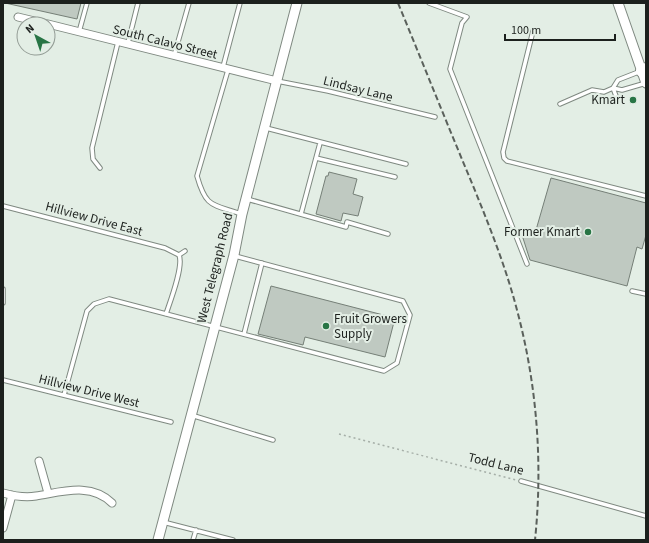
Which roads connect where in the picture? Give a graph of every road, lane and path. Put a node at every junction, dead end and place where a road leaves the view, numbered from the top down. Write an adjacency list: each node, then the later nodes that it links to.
1 (87, 3): 10 (lane)
2 (138, 3): 12 (lane)
3 (189, 3): 13 (lane)
4 (240, 3): 14 (lane)
5 (297, 3): 16 (main road, West Telegraph Road)
6 (429, 3): 38 (lane)
7 (618, 3): 15 (main road)
8 (56, 26): 10 (street, South Calavo Street)
9 (533, 31): 28 (lane)
10 (80, 32): 11 (street, South Calavo Street)
11 (118, 42): 12 (street, South Calavo Street); 26 (lane)
12 (128, 44): 13 (street, South Calavo Street)
13 (174, 56): 14 (street, South Calavo Street)
14 (225, 69): 16 (street, South Calavo Street); 31 (lane)
15 (644, 70): 17 (main road); 18 (lane)
16 (276, 81): 21 (lane, Lindsay Lane); 22 (main road, West Telegraph Road)
17 (646, 83): 18 (lane)
18 (613, 88): 19 (lane); 20 (lane)
19 (616, 96)
20 (560, 104)
21 (435, 117)
22 (265, 128): 23 (lane); 29 (main road, West Telegraph Road)
23 (320, 143): 24 (lane); 25 (lane)
24 (316, 158): 27 (lane); 32 (lane)
25 (406, 164)
26 (100, 168)
27 (395, 177)
28 (646, 196)
29 (246, 199): 31 (main road, West Telegraph Road); 32 (lane)
30 (3, 206): 35 (lane, Hillview Drive East)
31 (242, 214): 36 (main road, West Telegraph Road)
32 (301, 214): 33 (lane)
33 (388, 234)
34 (185, 251): 35 (lane)
35 (179, 255): 43 (lane)
36 (234, 255): 37 (lane); 44 (main road, West Telegraph Road)
37 (262, 263): 45 (lane); 45 (lane)
38 (527, 264)
39 (3, 289): 42 (lane)
40 (632, 291): 41 (lane)
41 (646, 294)
42 (3, 303)
43 (166, 314): 44 (lane); 47 (lane)
44 (214, 326): 45 (lane); 48 (main road, West Telegraph Road)
45 (244, 334)
46 (3, 380): 47 (lane, Hillview Drive West)
47 (64, 394): 49 (lane, Hillview Drive West)
48 (190, 415): 51 (lane); 59 (main road, West Telegraph Road)
49 (171, 422)
50 (339, 434): 53 (path, Todd Lane)
51 (273, 440)
52 (39, 461): 55 (street)
53 (521, 481): 58 (lane, Todd Lane)
54 (3, 493): 56 (street)
55 (48, 493): 56 (street); 57 (street)
56 (12, 495): 60 (street)
57 (112, 503)
58 (646, 516)
59 (163, 522): 61 (lane); 62 (main road, West Telegraph Road)
60 (3, 528)
61 (196, 530): 63 (lane); 64 (lane)
62 (158, 540)
63 (193, 540)
64 (232, 540)

